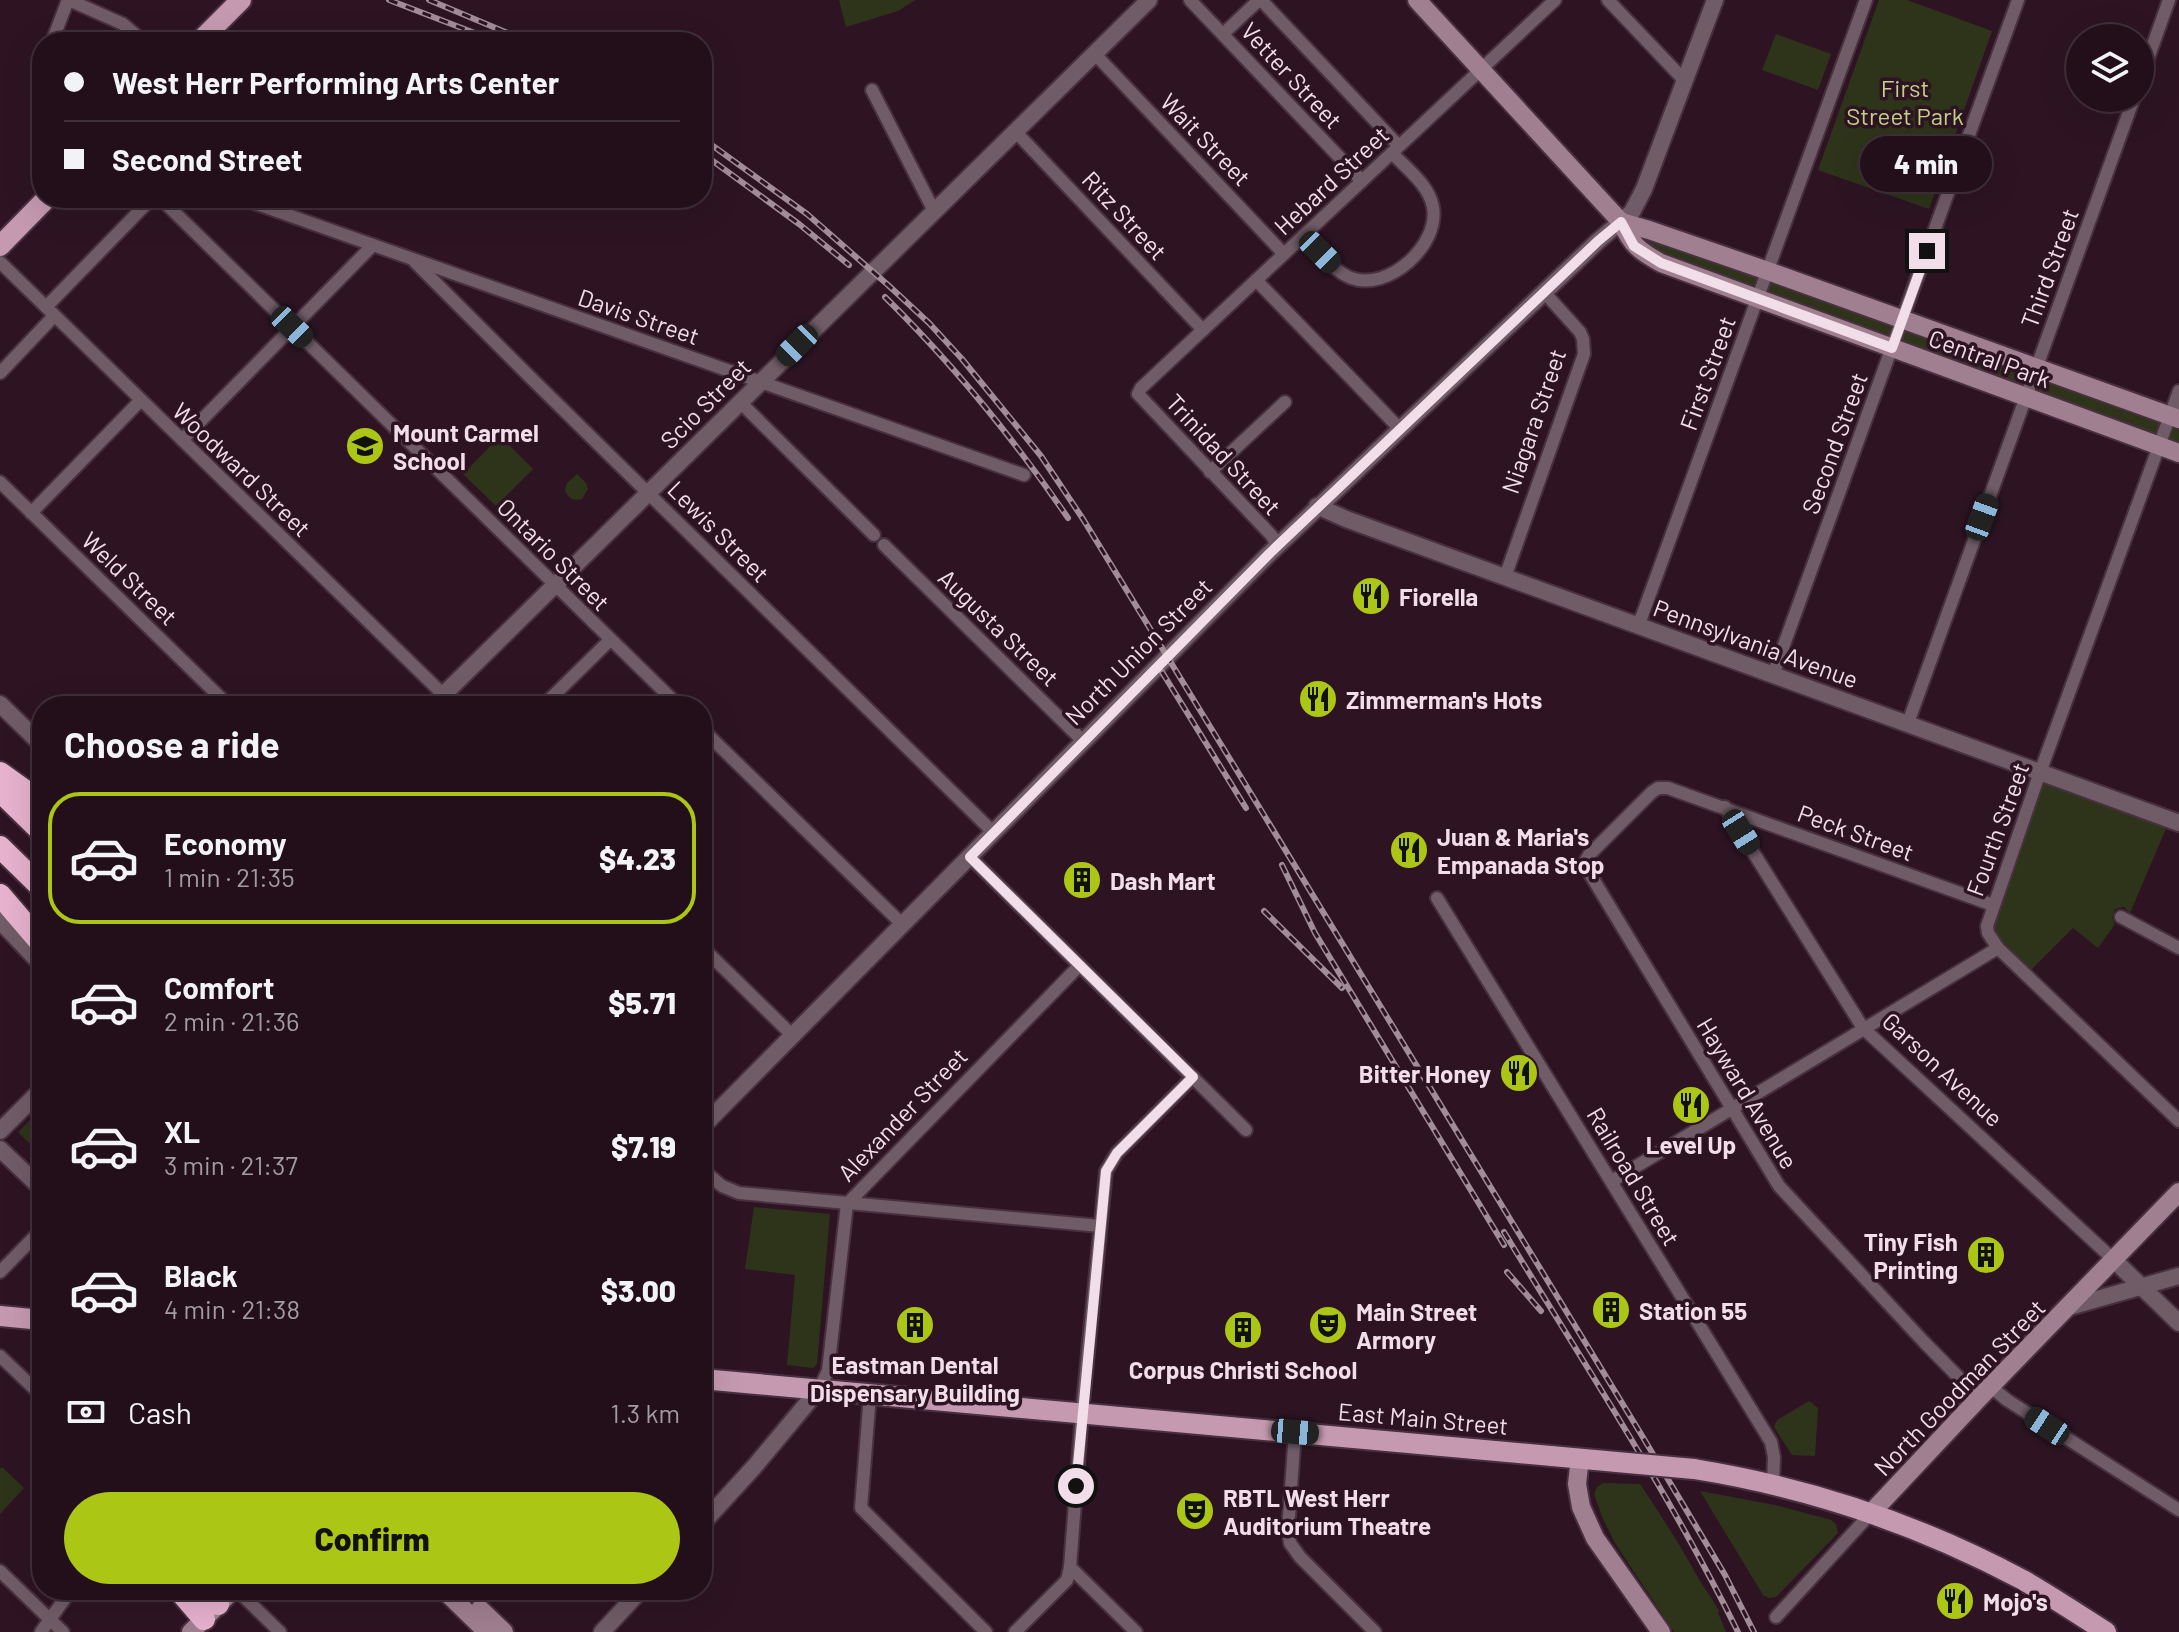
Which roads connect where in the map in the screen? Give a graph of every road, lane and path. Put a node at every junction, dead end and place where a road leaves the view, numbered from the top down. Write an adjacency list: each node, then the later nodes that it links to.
1 (69, 0): 13 (street); 14 (street)
2 (241, 0): 15 (main road)
3 (1149, 0): 18 (street, Scio Street)
4 (1190, 0): 16 (street, Vetter Street)
5 (1260, 0): 16 (street); 24 (street)
6 (1417, 0): 19 (main road, Central Park)
7 (1555, 0): 19 (street, Hebard Street)
8 (1608, 0): 20 (street)
9 (1715, 0): 20 (street)
10 (1866, 0): 38 (street, First Street)
11 (2018, 0): 43 (street, Second Street)
12 (2169, 0): 17 (street)
13 (56, 32)
14 (132, 32)
15 (209, 32)
16 (1223, 34): 25 (street, Vetter Street)
17 (2154, 42)
18 (1095, 54): 23 (street, Scio Street); 35 (street, Wait Street)
19 (1481, 68): 24 (street, Hebard Street); 31 (main road, Central Park)
20 (1685, 81): 31 (street)
21 (872, 90): 30 (street)
22 (2129, 112): 47 (street, Third Street)
23 (1015, 131): 30 (street, Scio Street); 45 (street, Ritz Street)
24 (1395, 149): 25 (street, Hebard Street); 32 (street)
25 (1362, 181): 32 (street, Hebard Street)
26 (37, 208): 34 (main road)
27 (143, 208): 42 (street)
28 (170, 208): 44 (street, Ontario Street)
29 (268, 208): 33 (street, Davis Street)
30 (934, 211): 49 (street, Scio Street)
31 (1621, 222): 38 (main road, Central Park); 40 (street, North Union Street); 41 (main road, Central Park)
32 (1304, 236): 35 (street, Hebard Street)
33 (373, 245): 36 (street, Davis Street); 44 (street)
34 (0, 246)
35 (1284, 254): 39 (street, Hebard Street)
36 (413, 260): 49 (street, Davis Street); 64 (street, Lewis Street)
37 (0, 262): 42 (street, Woodward Street)
38 (1768, 271): 41 (street, First Street); 43 (main road, Central Park)
39 (1256, 280): 45 (street, Hebard Street); 57 (street)
40 (1544, 292): 57 (street, North Union Street); 70 (street, Niagara Street)
41 (1758, 298): 46 (main road, Central Park); 72 (street, First Street)
42 (50, 311): 48 (street); 53 (street, Woodward Street)
43 (1902, 321): 46 (street, Second Street); 47 (main road, Central Park)
44 (292, 327): 58 (street); 71 (street, Ontario Street)
45 (1203, 330): 51 (street, Hebard Street)
46 (1892, 348): 52 (main road, Central Park); 74 (street, Second Street)
47 (2036, 369): 52 (street, Third Street); 56 (main road, Central Park)
48 (0, 373)
49 (760, 382): 54 (street, Scio Street); 62 (street, Davis Street)
50 (2179, 391): 56 (street, Fourth Street)
51 (1138, 394): 61 (street, Trinidad Street)
52 (2025, 397): 59 (main road, Central Park); 81 (street, Third Street)
53 (140, 401): 58 (street, Woodward Street); 66 (street)
54 (740, 402): 64 (street, Scio Street); 67 (street)
55 (1285, 402): 61 (street)
56 (2174, 418): 59 (street, Fourth Street)
57 (1400, 429): 65 (street, North Union Street)
58 (182, 440): 76 (street, Woodward Street)
59 (2159, 446): 60 (main road, Central Park); 85 (street, Fourth Street)
60 (2179, 453)
61 (1210, 472): 69 (street, Trinidad Street)
62 (1024, 475)
63 (0, 482): 66 (street, Weld Street)
64 (648, 493): 71 (street, Scio Street); 93 (street, Lewis Street)
65 (1317, 506): 69 (street, North Union Street); 70 (street, Pennsylvania Avenue)
66 (31, 513): 75 (street, Weld Street)
67 (874, 535)
68 (884, 545): 84 (street, Augusta Street)
69 (1277, 546): 84 (street, North Union Street)
70 (1505, 577): 72 (street, Pennsylvania Avenue)
71 (554, 585): 73 (street, Ontario Street); 77 (street, Scio Street)
72 (1637, 625): 74 (street, Pennsylvania Avenue)
73 (610, 640): 78 (street); 79 (street, Ontario Street)
74 (1773, 675): 81 (street, Pennsylvania Avenue)
75 (219, 696)
76 (438, 696)
77 (450, 696)
78 (553, 696)
79 (669, 696)
80 (0, 704): 82 (street)
81 (1908, 723): 85 (street, Pennsylvania Avenue)
82 (32, 735)
83 (712, 739): 102 (street)
84 (1083, 741): 93 (street, North Union Street)
85 (2041, 771): 91 (street, Pennsylvania Avenue); 99 (street, Fourth Street)
86 (0, 773): 89 (highway)
87 (1658, 788): 90 (street, Peck Street); 113 (street, Hayward Avenue)
88 (0, 791): 92 (highway)
89 (32, 796)
90 (1725, 807): 99 (street, Peck Street); 109 (street, Garson Avenue)
91 (2178, 818)
92 (32, 822)
93 (994, 833): 95 (street, North Union Street)
94 (0, 847): 96 (highway)
95 (970, 857): 102 (street, North Union Street); 108 (street)
96 (32, 878)
97 (0, 895): 103 (highway)
98 (1437, 898): 121 (street, Railroad Street)
99 (1993, 905): 104 (street, Fourth Street)
100 (2121, 917): 105 (street)
101 (0, 921): 106 (street)
102 (902, 924): 110 (street, North Union Street)
103 (32, 932)
104 (1998, 948): 109 (street); 115 (street)
105 (2179, 948)
106 (32, 955)
107 (712, 957): 110 (street)
108 (1079, 966): 111 (street); 123 (street, Alexander Street)
109 (1863, 1028): 113 (street); 126 (street, Garson Avenue)
110 (792, 1035): 114 (street, North Union Street)
111 (1193, 1077): 116 (street); 124 (street)
112 (32, 1099): 117 (street)
113 (1732, 1109): 121 (street); 138 (street, Hayward Avenue)
114 (712, 1117)
115 (2179, 1121)
116 (1246, 1130)
117 (0, 1131)
118 (0, 1149): 120 (street)
119 (712, 1178): 123 (street)
120 (32, 1179)
121 (1612, 1181): 143 (street, Railroad Street)
122 (2179, 1192): 126 (main road, North Goodman Street)
123 (847, 1204): 124 (street); 137 (street, Alexander Street)
124 (1100, 1226): 140 (street)
125 (32, 1239): 127 (street)
126 (2114, 1260): 129 (street, Garson Avenue); 130 (main road, North Goodman Street)
127 (0, 1272)
128 (2179, 1276): 129 (street)
129 (2142, 1287): 130 (street); 133 (street, Garson Avenue)
130 (2069, 1307): 138 (main road, North Goodman Street)
131 (0, 1316): 132 (main road)
132 (32, 1319)
133 (2179, 1323)
134 (0, 1356): 136 (street)
135 (712, 1380): 137 (main road, East Main Street)
136 (32, 1386)
137 (819, 1389): 139 (main road, East Main Street); 146 (street, Alexander Street)
138 (1985, 1392): 144 (street, Hayward Avenue); 145 (main road, North Goodman Street)
139 (870, 1394): 140 (main road, East Main Street); 163 (street)
140 (1082, 1413): 141 (main road, East Main Street); 147 (street)
141 (1295, 1432): 142 (main road, East Main Street); 166 (street)
142 (1580, 1458): 143 (main road, East Main Street, bridge); 167 (main road)
143 (1773, 1484): 145 (main road, East Main Street)
144 (2179, 1510)
145 (1872, 1512): 155 (street, North Goodman Street); 168 (main road, East Main Street)
146 (712, 1513)
147 (1070, 1567): 164 (street); 165 (street)
148 (0, 1571): 156 (street)
149 (64, 1600): 156 (street)
150 (186, 1600): 154 (highway)
151 (454, 1600): 160 (main road)
152 (471, 1600): 161 (main road)
153 (632, 1600): 162 (street)
154 (214, 1604): 159 (street)
155 (1776, 1617)
156 (50, 1619): 157 (street); 158 (street)
157 (41, 1632)
158 (63, 1632)
159 (280, 1632)
160 (487, 1632)
161 (504, 1632)
162 (602, 1632)
163 (986, 1632)
164 (1015, 1632)
165 (1136, 1632)
166 (1375, 1632)
167 (1661, 1632)
168 (2106, 1632)

